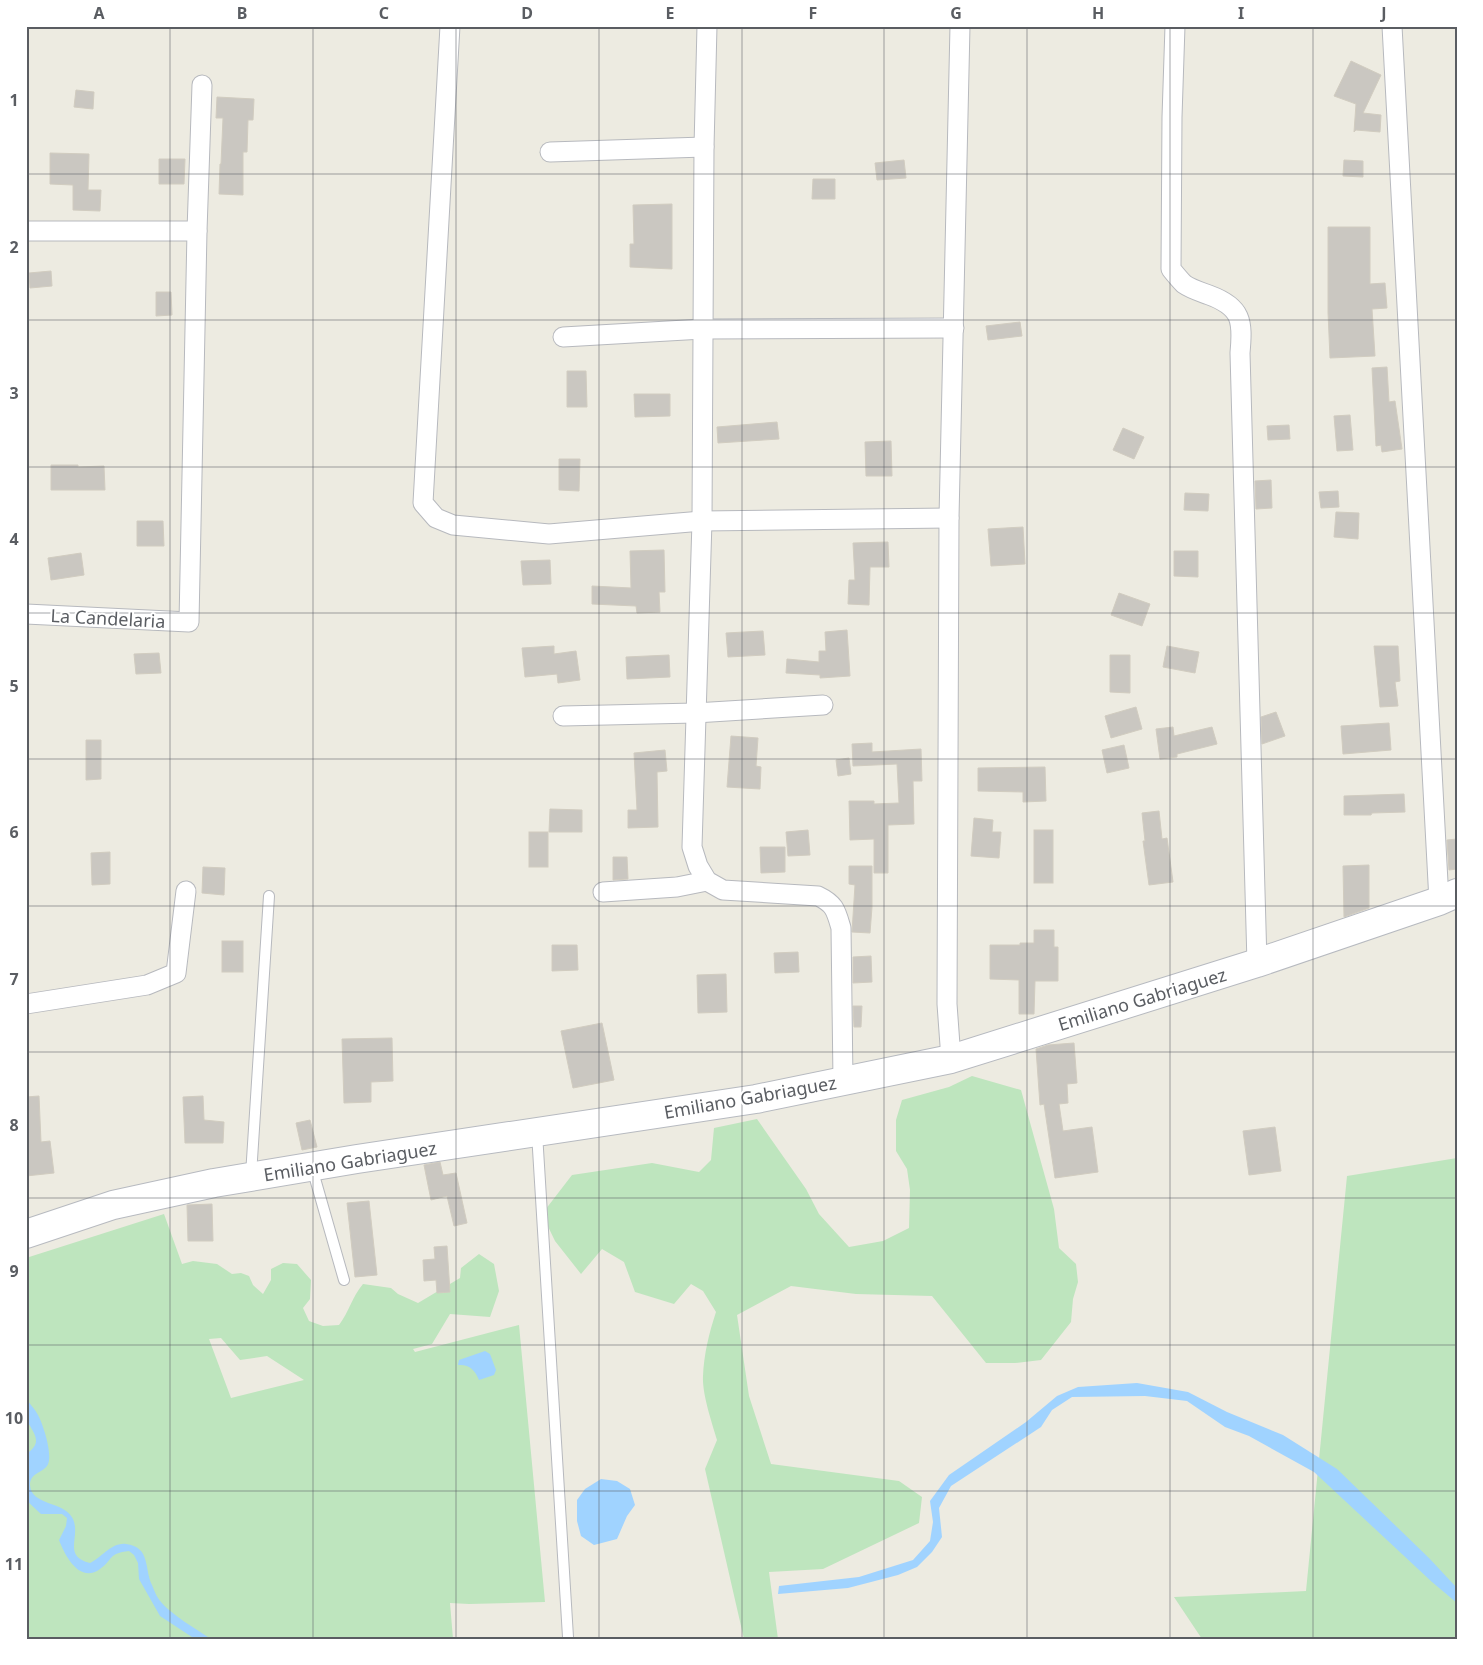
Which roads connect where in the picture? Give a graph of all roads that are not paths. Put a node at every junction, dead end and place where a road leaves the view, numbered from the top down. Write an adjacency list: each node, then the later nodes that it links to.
1 (450, 26): 15 (street)
2 (707, 26): 7 (street)
3 (960, 26): 11 (street)
4 (1175, 26): 25 (street)
5 (1392, 26): 24 (street)
6 (202, 85): 10 (street)
7 (704, 147): 8 (street); 12 (street)
8 (550, 152)
9 (26, 231): 10 (street)
10 (197, 231): 16 (street, La Candelaria)
11 (954, 328): 12 (street); 14 (street)
12 (704, 329): 13 (street); 15 (street)
13 (563, 337)
14 (949, 518): 15 (street); 27 (street)
15 (702, 521): 18 (street)
16 (26, 614)
17 (823, 705): 18 (street)
18 (695, 712): 19 (street); 20 (street)
19 (563, 716)
20 (707, 881): 22 (street); 28 (street)
21 (186, 891): 26 (street)
22 (604, 892)
23 (268, 896): 31 (lane)
24 (1448, 897): 25 (main road, Emiliano Gabriaguez)
25 (1257, 964): 27 (main road, Emiliano Gabriaguez)
26 (26, 1004)
27 (951, 1059): 28 (main road, Emiliano Gabriaguez)
28 (843, 1080): 29 (main road, Emiliano Gabriaguez)
29 (537, 1132): 30 (main road, Emiliano Gabriaguez); 34 (lane)
30 (312, 1167): 31 (main road, Emiliano Gabriaguez); 33 (lane)
31 (251, 1176): 32 (main road, Emiliano Gabriaguez)
32 (26, 1234)
33 (344, 1280)
34 (568, 1636)

